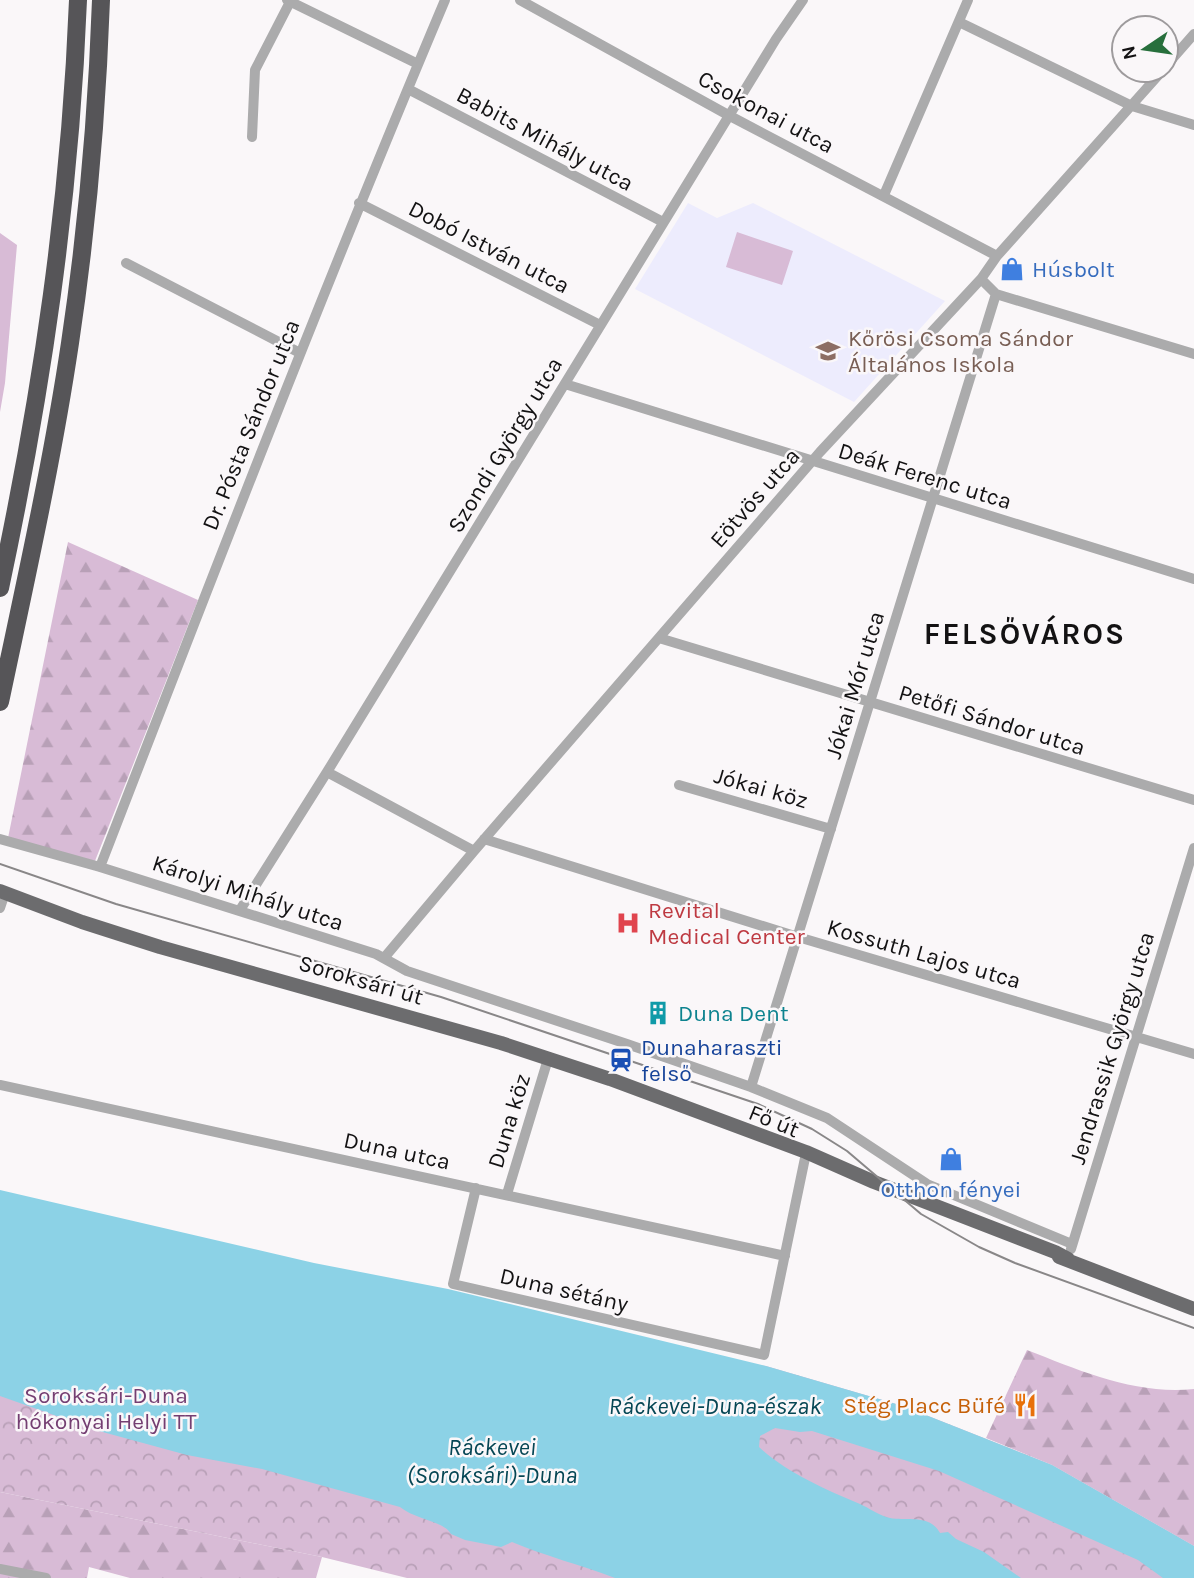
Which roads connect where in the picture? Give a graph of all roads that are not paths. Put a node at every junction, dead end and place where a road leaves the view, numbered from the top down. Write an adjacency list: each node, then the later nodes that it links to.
1 (78, 0): 32 (highway)
2 (101, 0): 34 (highway)
3 (445, 0): 11 (street, Dr. Pósta Sándor utca)
4 (520, 0): 15 (street, Csokonai utca)
5 (803, 0): 15 (street, Szondi György utca)
6 (968, 0): 8 (street)
7 (288, 1): 11 (street); 17 (street)
8 (959, 22): 14 (street); 18 (street)
9 (1194, 34): 10 (street, Eötvös utca)
10 (1180, 50)
11 (418, 64): 13 (street, Dr. Pósta Sándor utca)
12 (1151, 84): 14 (street, Eötvös utca)
13 (408, 89): 19 (street, Dr. Pósta Sándor utca); 20 (street, Babits Mihály utca)
14 (1132, 106): 16 (street); 21 (street, Eötvös utca)
15 (730, 116): 18 (street, Csokonai utca); 20 (street, Szondi György utca)
16 (1194, 125)
17 (253, 137)
18 (884, 195): 21 (street, Csokonai utca)
19 (359, 202): 25 (street, Dobó István utca); 26 (street, Dr. Pósta Sándor utca)
20 (663, 222): 25 (street, Szondi György utca)
21 (997, 256): 23 (street, Eötvös utca)
22 (126, 263): 26 (street)
23 (981, 279): 24 (street); 29 (street, Eötvös utca)
24 (996, 294): 27 (street); 30 (street, Jókai Mór utca)
25 (600, 325): 28 (street, Szondi György utca)
26 (300, 353): 44 (street, Dr. Pósta Sándor utca)
27 (1194, 354)
28 (565, 384): 29 (street, Deák Ferenc utca); 36 (street, Szondi György utca)
29 (812, 462): 30 (street, Deák Ferenc utca); 33 (street, Eötvös utca)
30 (933, 498): 31 (street, Deák Ferenc utca); 35 (street, Jókai Mór utca)
31 (1194, 579)
32 (0, 588)
33 (659, 638): 35 (street, Petőfi Sándor utca); 41 (street, Eötvös utca)
34 (0, 702)
35 (870, 703): 38 (street, Petőfi Sándor utca); 39 (street, Jókai Mór utca)
36 (327, 772): 43 (street); 47 (street, Szondi György utca)
37 (679, 785): 39 (street, Jókai köz)
38 (1194, 800)
39 (831, 829): 48 (street, Jókai Mór utca)
40 (0, 839): 44 (street, Károlyi Mihály utca)
41 (484, 839): 43 (street, Eötvös utca); 48 (street, Kossuth Lajos utca)
42 (1194, 848): 50 (street, Jendrassik György utca)
43 (474, 851): 49 (street, Eötvös utca)
44 (100, 867): 47 (street, Károlyi Mihály utca)
45 (3, 892): 46 (street); 52 (main road, Soroksári út)
46 (0, 908)
47 (240, 910): 49 (street, Károlyi Mihály utca)
48 (798, 937): 50 (street, Kossuth Lajos utca); 54 (street, Jókai Mór utca)
49 (384, 958): 54 (street, Fő út)
50 (1135, 1036): 51 (street, Kossuth Lajos utca); 59 (street, Jendrassik György utca)
51 (1194, 1054)
52 (548, 1059): 55 (main road, Soroksári út); 58 (street, Duna köz)
53 (0, 1085): 57 (street, Duna utca)
54 (751, 1087): 59 (street, Fő út)
55 (708, 1116): 56 (main road, Fő út); 61 (main road, Fő út)
56 (805, 1158): 60 (street); 61 (main road, Fő út)
57 (476, 1188): 58 (street, Duna utca); 60 (street, Duna sétány)
58 (507, 1194): 60 (street, Duna utca)
59 (1072, 1244): 61 (street, Jendrassik György utca)
60 (785, 1256)
61 (1068, 1259): 62 (main road, Fő út)
62 (1194, 1309)
63 (0, 1569): 64 (street)
64 (46, 1578)

